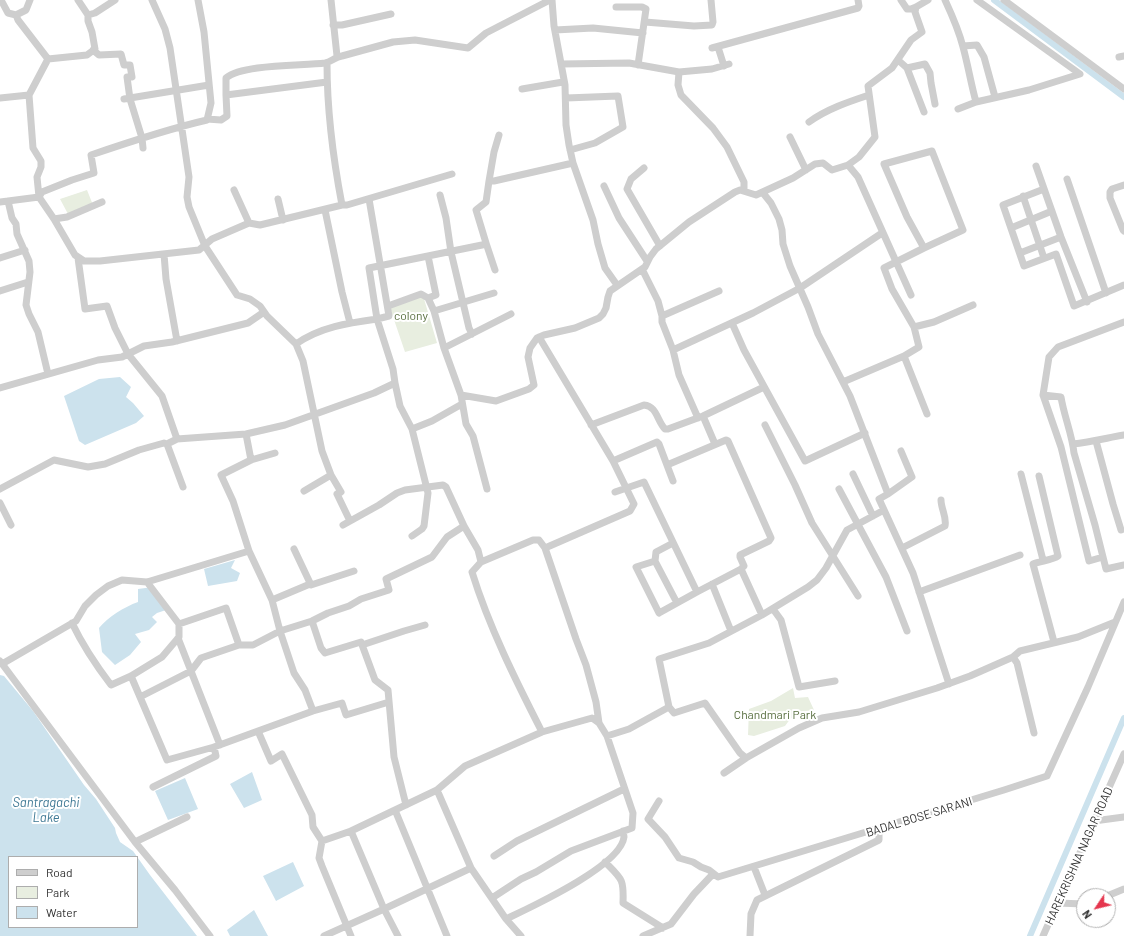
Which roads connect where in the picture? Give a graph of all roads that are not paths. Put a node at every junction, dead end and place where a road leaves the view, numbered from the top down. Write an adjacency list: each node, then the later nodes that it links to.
1 (1, 0): 19 (street)
2 (30, 0): 19 (street)
3 (78, 0): 20 (street)
4 (115, 0): 20 (street)
5 (152, 0): 40 (street)
6 (198, 0): 37 (street)
7 (331, 0): 22 (street)
8 (551, 0): 23 (street); 27 (street)
9 (711, 0): 21 (street)
10 (858, 0): 34 (street)
11 (902, 0): 17 (street)
12 (928, 0): 17 (street)
13 (946, 0): 25 (street)
14 (977, 0): 44 (street)
15 (1004, 0): 38 (street)
16 (616, 6): 21 (street)
17 (916, 7): 29 (street)
18 (391, 14): 22 (street)
19 (16, 15): 28 (street)
20 (88, 15): 26 (street)
21 (645, 22): 24 (street)
22 (333, 25): 27 (street)
23 (555, 30): 24 (street); 31 (street)
24 (643, 34): 32 (street)
25 (963, 46): 44 (street); 48 (street)
26 (93, 50): 28 (street); 47 (street)
27 (337, 56): 30 (street)
28 (48, 58): 41 (street)
29 (898, 60): 33 (street); 43 (street)
30 (327, 63): 35 (street); 42 (street)
31 (561, 64): 32 (street); 36 (street)
32 (638, 65): 34 (street)
33 (907, 68): 49 (street); 51 (street)
34 (679, 72): 72 (street)
35 (327, 82): 42 (street); 82 (street)
36 (563, 82): 39 (street); 46 (street)
37 (209, 85): 40 (street); 52 (street)
38 (1124, 88)
39 (522, 89)
40 (176, 92): 47 (street); 54 (street)
41 (29, 95): 45 (street); 76 (street)
42 (226, 95): 52 (street)
43 (869, 95): 53 (street); 61 (street)
44 (995, 97): 48 (street)
45 (0, 98)
46 (566, 98): 59 (street); 59 (street)
47 (127, 99): 57 (street)
48 (976, 102): 50 (street)
49 (935, 104)
50 (958, 109)
51 (924, 112)
52 (207, 119): 54 (street)
53 (809, 122)
54 (182, 126): 57 (street); 95 (street)
55 (499, 135): 67 (street)
56 (790, 137): 64 (street)
57 (142, 138): 58 (street); 76 (street)
58 (143, 148)
59 (570, 150): 60 (street)
60 (573, 163): 67 (street); 112 (street)
61 (848, 165): 64 (street); 91 (street)
62 (1036, 166): 70 (street)
63 (644, 168): 96 (street)
64 (806, 170): 73 (street)
65 (452, 174): 78 (street)
66 (1067, 179): 118 (street)
67 (489, 181): 93 (street)
68 (604, 186): 106 (street)
69 (1123, 188): 90 (street)
70 (1044, 189): 75 (street); 84 (street)
71 (234, 190): 88 (street)
72 (744, 192): 73 (street); 96 (street)
73 (763, 193): 114 (street)
74 (440, 195): 99 (street)
75 (1023, 196): 87 (street); 89 (street)
76 (39, 197): 79 (street); 85 (street)
77 (278, 199): 86 (street)
78 (369, 199): 82 (street); 108 (street)
79 (8, 200): 80 (street); 98 (street)
80 (0, 202)
81 (102, 202): 85 (street)
82 (342, 205): 83 (street)
83 (325, 210): 86 (street); 131 (street)
84 (1052, 212): 87 (street); 92 (street)
85 (54, 219): 104 (street)
86 (283, 220): 88 (street)
87 (1031, 220): 89 (street); 94 (street)
88 (249, 223): 95 (street)
89 (1011, 228): 100 (street)
90 (1124, 231)
91 (882, 233): 107 (street); 114 (street)
92 (1061, 237): 94 (street); 122 (street)
93 (486, 243): 99 (street); 110 (street)
94 (1039, 245): 100 (street); 105 (street)
95 (205, 246): 101 (street); 126 (street)
96 (660, 246): 106 (street)
97 (924, 248): 97 (street); 107 (street)
98 (25, 250): 103 (street); 111 (street)
99 (451, 252): 102 (street); 121 (street)
100 (1020, 253): 105 (street)
101 (164, 254): 104 (street); 136 (street)
102 (428, 256): 108 (street); 120 (street)
103 (0, 258)
104 (78, 258): 140 (street)
105 (1044, 258): 122 (street)
106 (647, 262): 109 (street)
107 (895, 262): 119 (street); 133 (street)
108 (381, 265): 124 (street); 129 (street)
109 (642, 269): 112 (street); 128 (street)
110 (495, 270)
111 (28, 282): 115 (street); 142 (street)
112 (618, 285): 135 (street)
113 (1124, 285): 118 (street)
114 (800, 288): 132 (street); 144 (street)
115 (0, 290)
116 (719, 291): 128 (street)
117 (494, 293): 121 (street)
118 (1106, 293): 122 (street)
119 (911, 296)
120 (428, 298): 124 (street); 125 (street)
121 (462, 302): 125 (street); 134 (street)
122 (1087, 302)
123 (973, 305): 133 (street)
124 (388, 306): 129 (street)
125 (434, 311): 138 (street)
126 (264, 312): 136 (street); 137 (street)
127 (511, 314): 134 (street)
128 (662, 316): 139 (street)
129 (377, 319): 131 (street); 143 (street)
130 (1124, 322): 147 (street)
131 (350, 323): 137 (street)
132 (732, 323): 139 (street); 145 (street)
133 (914, 327): 141 (street)
134 (472, 334): 138 (street)
135 (539, 337): 148 (street); 153 (street)
136 (177, 341): 140 (street)
137 (296, 344): 150 (street)
138 (444, 348): 148 (street)
139 (673, 350): 152 (street)
140 (128, 354): 142 (street); 159 (street)
141 (904, 356): 144 (street); 151 (street)
142 (48, 374): 146 (street)
143 (395, 382): 150 (street); 155 (street)
144 (843, 382): 156 (street)
145 (764, 387): 152 (street); 156 (street)
146 (0, 388)
147 (1043, 394): 163 (street); 201 (street)
148 (461, 395): 149 (street)
149 (462, 404): 155 (street); 177 (street)
150 (314, 414): 157 (street); 171 (street)
151 (927, 414)
152 (700, 417): 153 (street); 162 (street)
153 (591, 424): 167 (street)
154 (765, 424): 200 (street)
155 (412, 429): 174 (street)
156 (865, 433): 182 (street)
157 (246, 434): 159 (street); 166 (street)
158 (1124, 435): 160 (street)
159 (177, 439): 161 (street)
160 (1096, 441): 163 (street); 192 (street)
161 (167, 444): 175 (street); 176 (street)
162 (715, 444): 168 (street); 206 (street)
163 (1073, 444): 201 (street)
164 (900, 451): 182 (street)
165 (275, 453): 166 (street)
166 (251, 460): 198 (street)
167 (613, 461): 168 (street); 178 (street)
168 (667, 464): 173 (street)
169 (853, 474): 186 (street)
170 (1021, 474): 202 (street)
171 (331, 475): 180 (street); 187 (street)
172 (1039, 476): 202 (street)
173 (673, 481)
174 (426, 487): 187 (street); 191 (street); 193 (street)
175 (183, 488)
176 (0, 489)
177 (488, 489)
178 (626, 489): 181 (street); 194 (street); 195 (street)
179 (839, 489): 189 (street)
180 (304, 490)
181 (615, 492)
182 (888, 494): 185 (street)
183 (941, 500): 196 (street)
184 (0, 503): 188 (street)
185 (884, 510): 186 (street); 196 (street)
186 (873, 516): 189 (street)
187 (350, 521): 190 (street)
188 (11, 524)
189 (858, 524): 200 (street); 226 (street)
190 (343, 525)
191 (464, 526): 204 (street); 219 (street)
192 (1122, 530)
193 (412, 536)
194 (673, 543): 203 (street); 211 (street)
195 (545, 548): 204 (street); 241 (street)
196 (902, 548): 212 (street)
197 (294, 549): 209 (street)
198 (249, 551): 208 (street); 214 (street)
199 (1020, 556): 212 (street)
200 (832, 557): 213 (street); 217 (street)
201 (1103, 557): 205 (street)
202 (1043, 560): 228 (street)
203 (655, 561): 216 (street); 216 (street)
204 (481, 562): 243 (street)
205 (1124, 565)
206 (741, 569): 210 (street); 218 (street)
207 (354, 571): 209 (street)
208 (147, 582): 221 (street); 222 (street)
209 (310, 584): 214 (street)
210 (712, 584): 211 (street); 225 (street)
211 (697, 592): 216 (street)
212 (919, 592): 236 (street)
213 (858, 596)
214 (272, 600): 224 (street)
215 (1124, 602): 220 (street, BADAL BOSE SARANI)
216 (677, 603)
217 (773, 608): 218 (street); 235 (street)
218 (762, 615): 225 (street)
219 (312, 621): 224 (street); 230 (street)
220 (1115, 622): 228 (street); 259 (street, BADAL BOSE SARANI)
221 (72, 623): 232 (street); 234 (street)
222 (179, 624): 227 (street); 229 (street)
223 (426, 625): 230 (street)
224 (280, 631): 229 (street); 240 (street)
225 (731, 631): 239 (street)
226 (907, 631)
227 (178, 638): 233 (street); 234 (street)
228 (1054, 642): 231 (street)
229 (239, 645): 233 (street)
230 (362, 645): 238 (street)
231 (1013, 657): 236 (street); 244 (street)
232 (1, 663): 263 (street)
233 (191, 671): 237 (street); 246 (street)
234 (131, 676): 237 (street)
235 (835, 681)
236 (949, 684): 248 (street)
237 (140, 697): 246 (street)
238 (389, 702): 240 (street); 254 (street)
239 (669, 707): 245 (street); 248 (street)
240 (313, 711): 242 (street)
241 (599, 723): 243 (street); 245 (street)
242 (258, 731): 246 (street); 262 (street)
243 (542, 732): 252 (street)
244 (1034, 733)
245 (607, 736): 251 (street)
246 (217, 746): 250 (street)
247 (1124, 754): 258 (street, HAREKRISHNA NAGAR ROAD)
248 (746, 758): 249 (street)
249 (724, 773)
250 (153, 787)
251 (624, 788): 261 (street); 264 (street)
252 (437, 790): 254 (street); 267 (street)
253 (659, 802): 268 (street)
254 (406, 805): 255 (street)
255 (394, 810): 260 (street); 269 (street)
256 (187, 817): 263 (street)
257 (1124, 817): 258 (street)
258 (1094, 821): 272 (street, HAREKRISHNA NAGAR ROAD)
259 (879, 829): 266 (street, BADAL BOSE SARANI); 270 (street)
260 (351, 831): 262 (street); 274 (street)
261 (623, 831): 265 (street); 271 (street)
262 (322, 841): 276 (street)
263 (134, 842): 278 (street)
264 (494, 856)
265 (605, 862): 275 (street); 277 (street)
266 (754, 867): 268 (street, BADAL BOSE SARANI); 270 (street)
267 (471, 868): 269 (street); 271 (street)
268 (713, 874): 277 (street)
269 (427, 889): 274 (street); 282 (street)
270 (765, 895): 285 (street)
271 (492, 898): 275 (street)
272 (1057, 903): 273 (street); 286 (street, HAREKRISHNA NAGAR ROAD)
273 (1076, 904)
274 (384, 908): 276 (street); 281 (street)
275 (506, 920): 283 (street)
276 (346, 926): 279 (street); 280 (street)
277 (663, 928): 284 (street)
278 (210, 936)
279 (324, 936)
280 (351, 936)
281 (398, 936)
282 (447, 936)
283 (521, 936)
284 (643, 936)
285 (750, 936)
286 (1043, 936)

